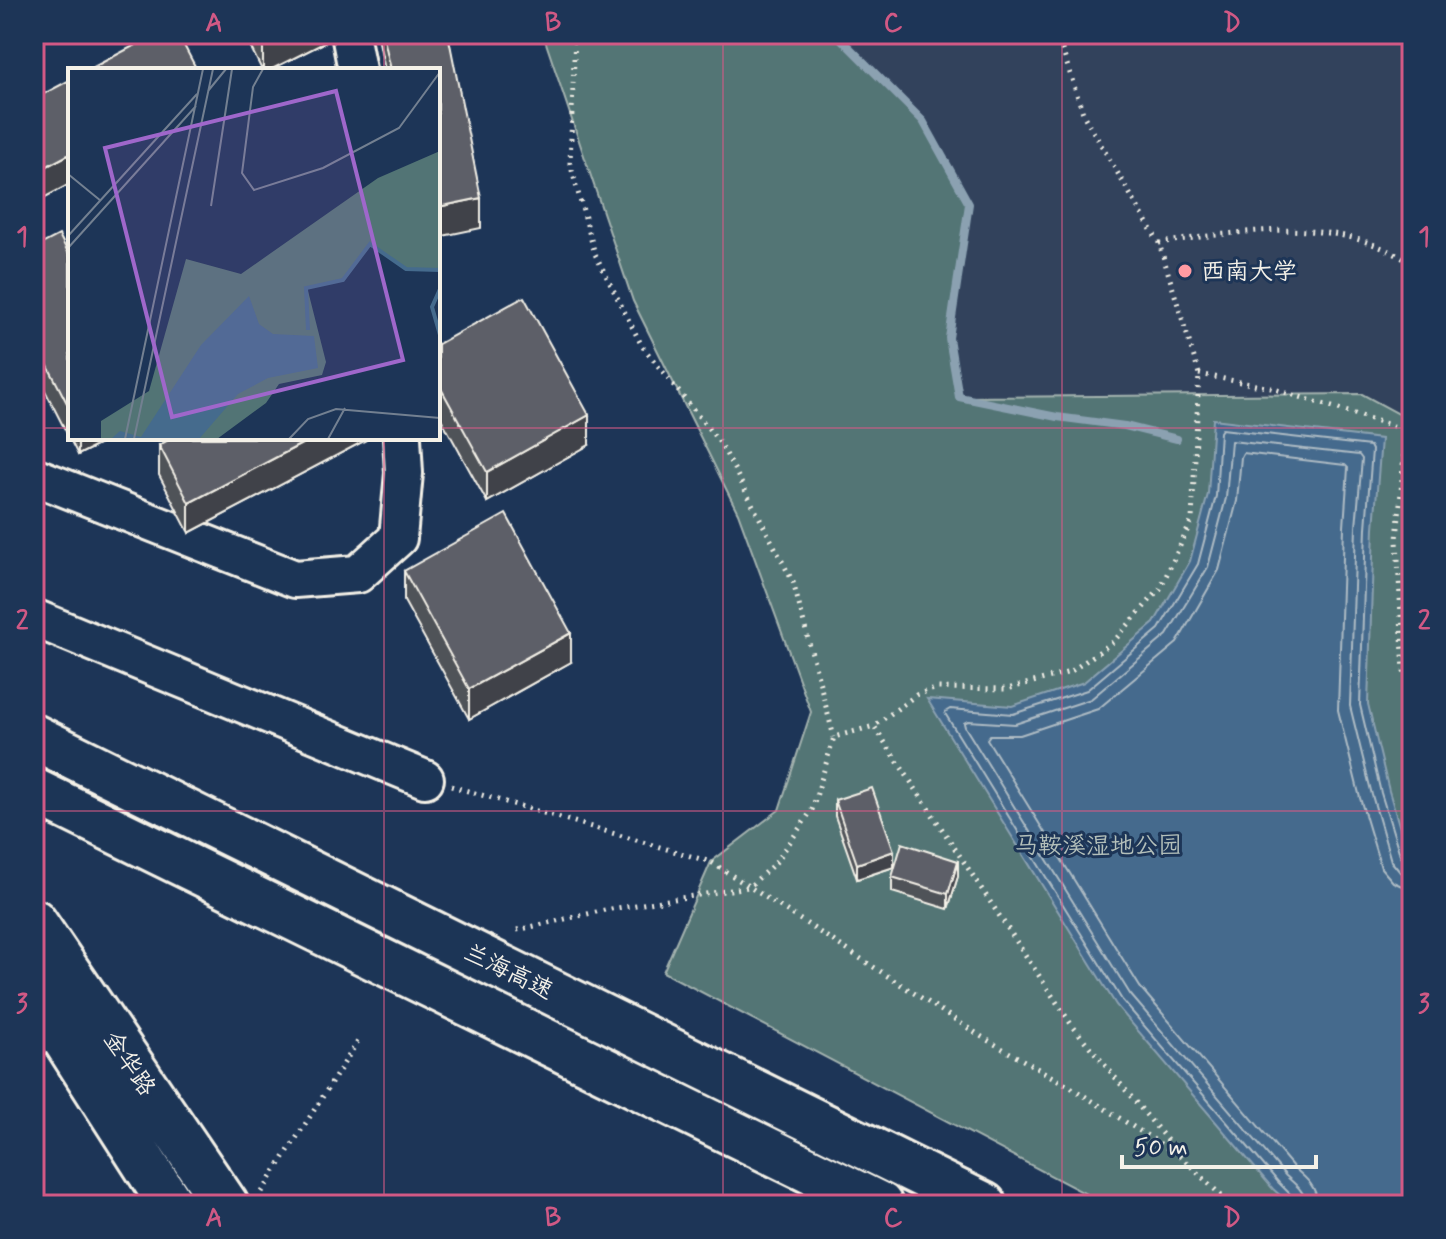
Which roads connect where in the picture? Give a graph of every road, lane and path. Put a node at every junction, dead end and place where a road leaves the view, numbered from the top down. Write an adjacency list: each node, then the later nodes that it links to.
1 (350, 34): 4 (lane)
2 (575, 34): 14 (path)
3 (1057, 34): 5 (path)
4 (357, 68)
5 (1159, 243): 6 (path); 7 (path)
6 (1412, 264)
7 (1199, 374): 11 (path); 12 (path)
8 (402, 440): 9 (lane)
9 (34, 476)
10 (34, 618): 15 (lane)
11 (1412, 685)
12 (874, 726): 14 (path); 22 (path)
13 (34, 737): 26 (main road, 兰海高速)
14 (834, 737): 17 (path)
15 (425, 779): 17 (path)
16 (34, 791): 25 (main road, 兰海高速)
17 (749, 887): 19 (path); 22 (path)
18 (34, 922): 23 (main road, 金华路)
19 (517, 930)
20 (34, 991): 24 (main road, 金华路)
21 (360, 1038): 23 (path)
22 (1181, 1157): 27 (path)
23 (244, 1198)
24 (171, 1205)
25 (880, 1205)
26 (984, 1205)
27 (1231, 1205)

